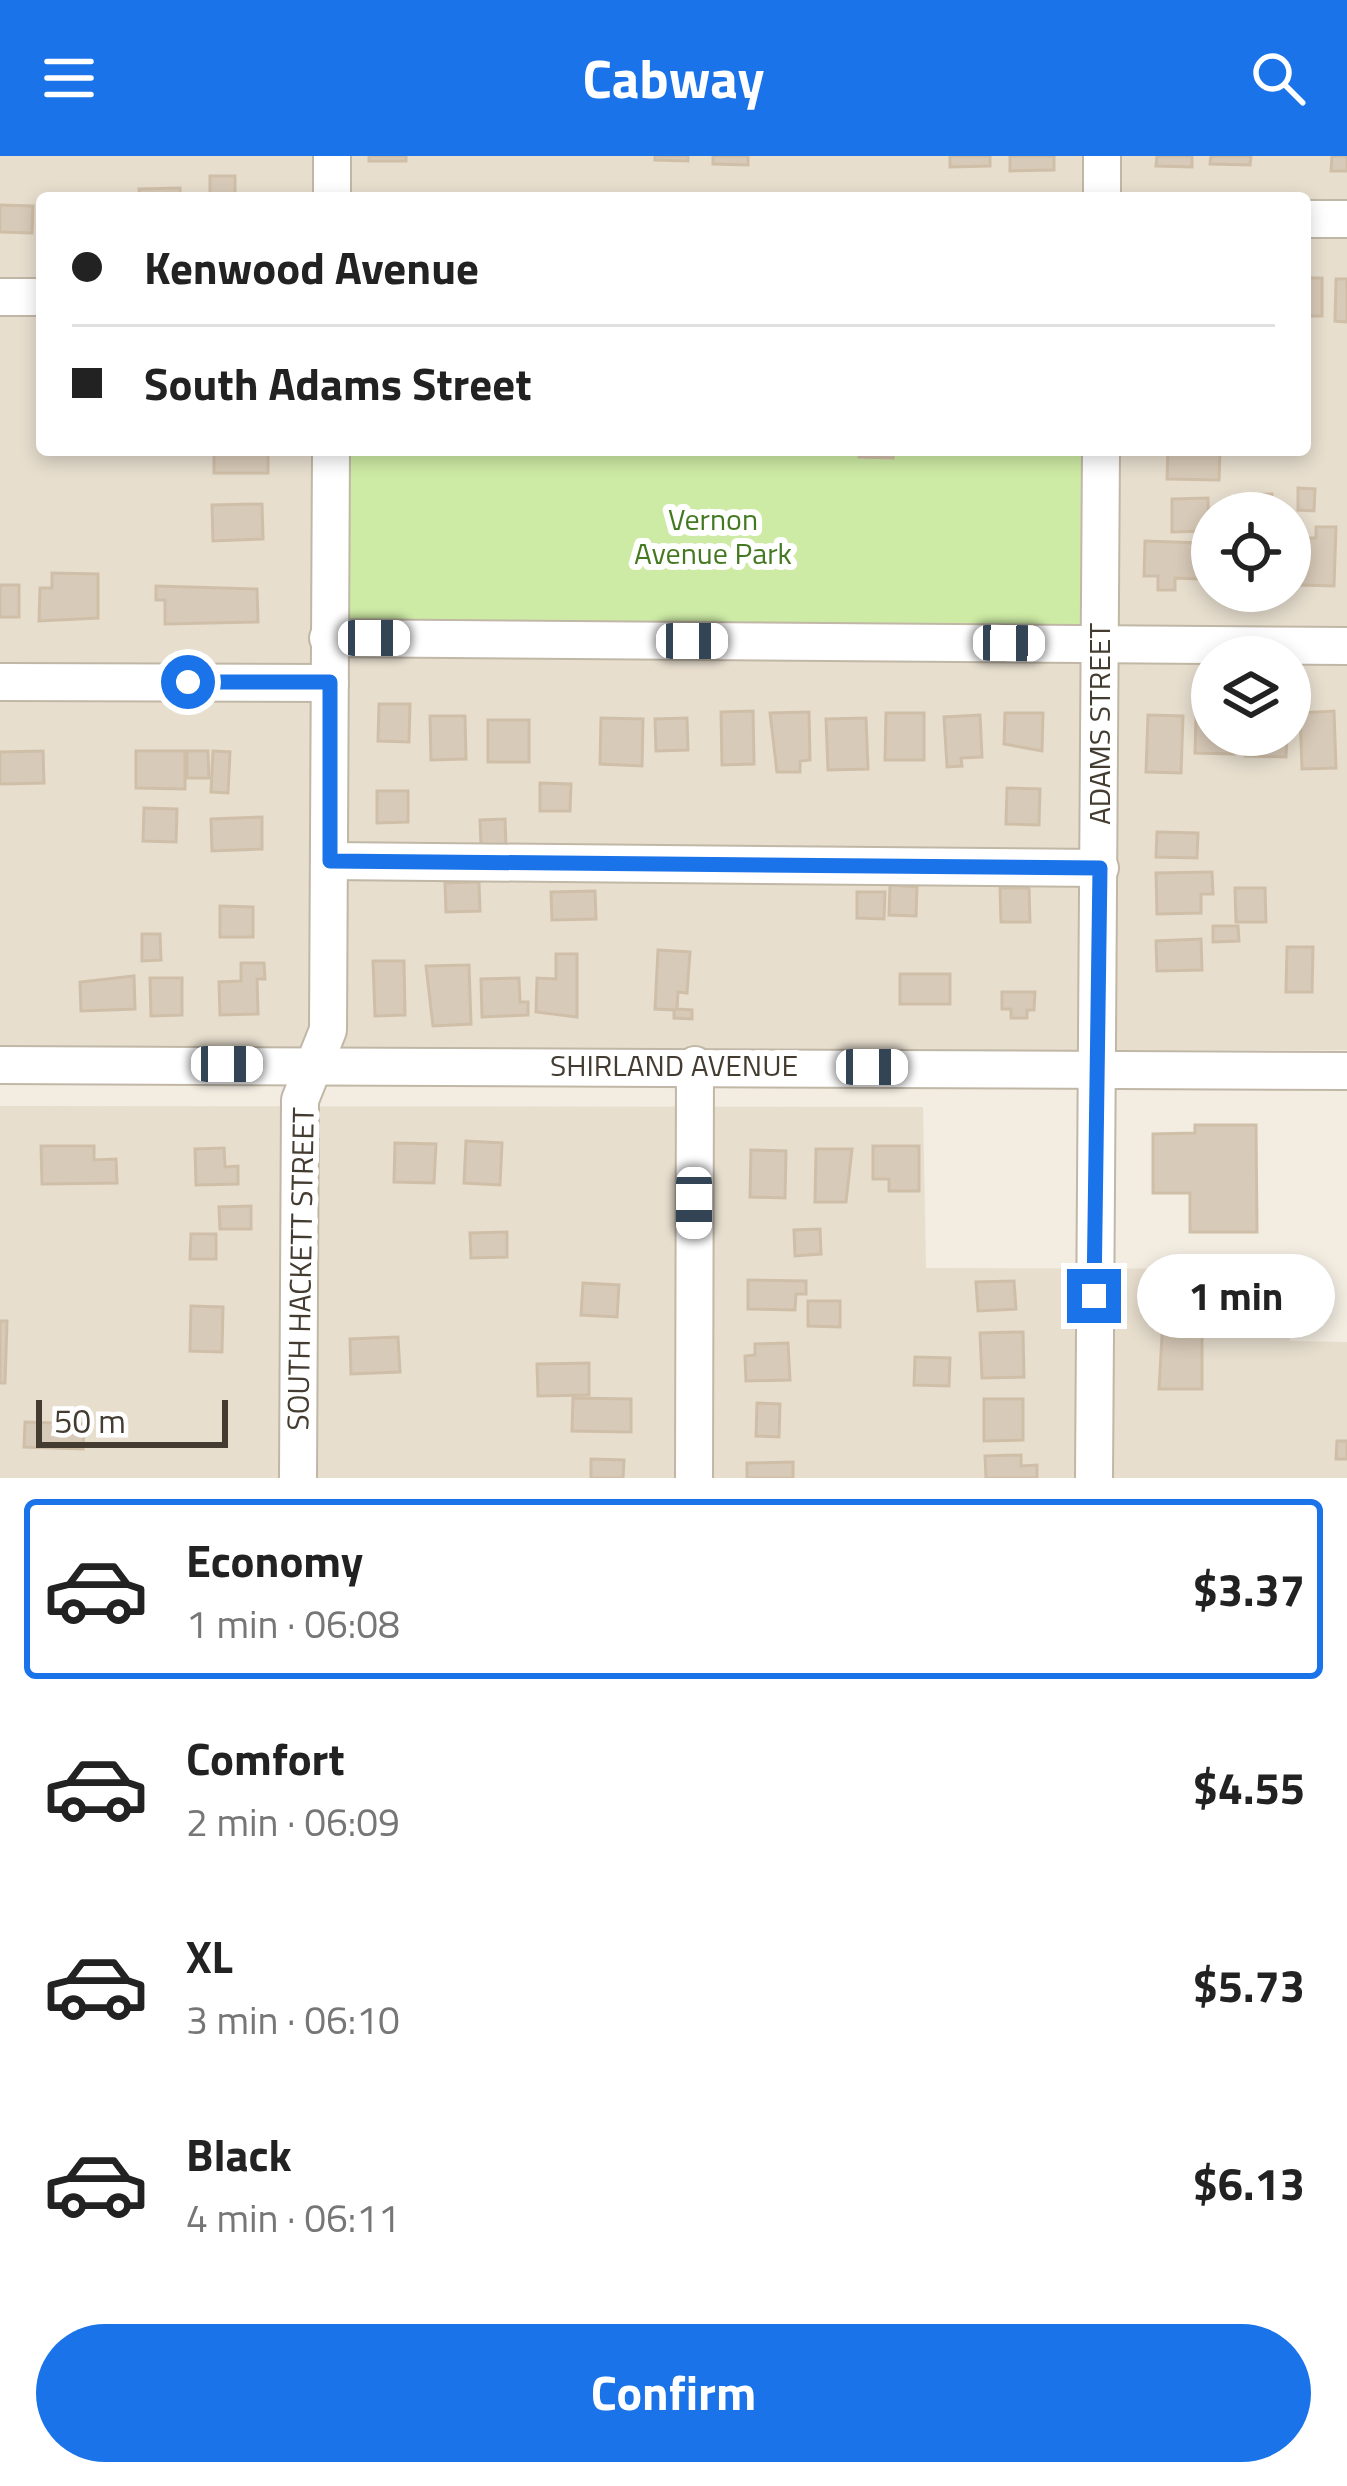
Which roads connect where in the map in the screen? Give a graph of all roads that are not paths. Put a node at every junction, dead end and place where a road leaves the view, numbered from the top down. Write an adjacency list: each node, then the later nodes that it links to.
1 (332, 156): 3 (street)
2 (1102, 156): 4 (street)
3 (332, 192)
4 (1102, 192)
5 (1311, 219): 6 (street)
6 (1347, 219)
7 (0, 297): 8 (street)
8 (36, 297)
9 (331, 456): 11 (street, SOUTH HACKETT STREET)
10 (1101, 456): 12 (street, ADAMS STREET)
11 (328, 638): 12 (street); 15 (street, SOUTH HACKETT STREET)
12 (1100, 644): 13 (street); 17 (street, ADAMS STREET)
13 (1347, 646)
14 (0, 682): 15 (street)
15 (330, 682): 16 (street, SOUTH HACKETT STREET)
16 (330, 861): 17 (street); 18 (street, SOUTH HACKETT STREET)
17 (1100, 868): 21 (street, ADAMS STREET)
18 (318, 1064): 19 (street, SHIRLAND AVENUE); 20 (street, SHIRLAND AVENUE); 23 (street, SOUTH HACKETT STREET)
19 (0, 1065)
20 (695, 1065): 21 (street, SHIRLAND AVENUE); 24 (street)
21 (1094, 1070): 22 (street, SHIRLAND AVENUE); 25 (street, ADAMS STREET)
22 (1347, 1070)
23 (298, 1478)
24 (694, 1478)
25 (1094, 1478)

